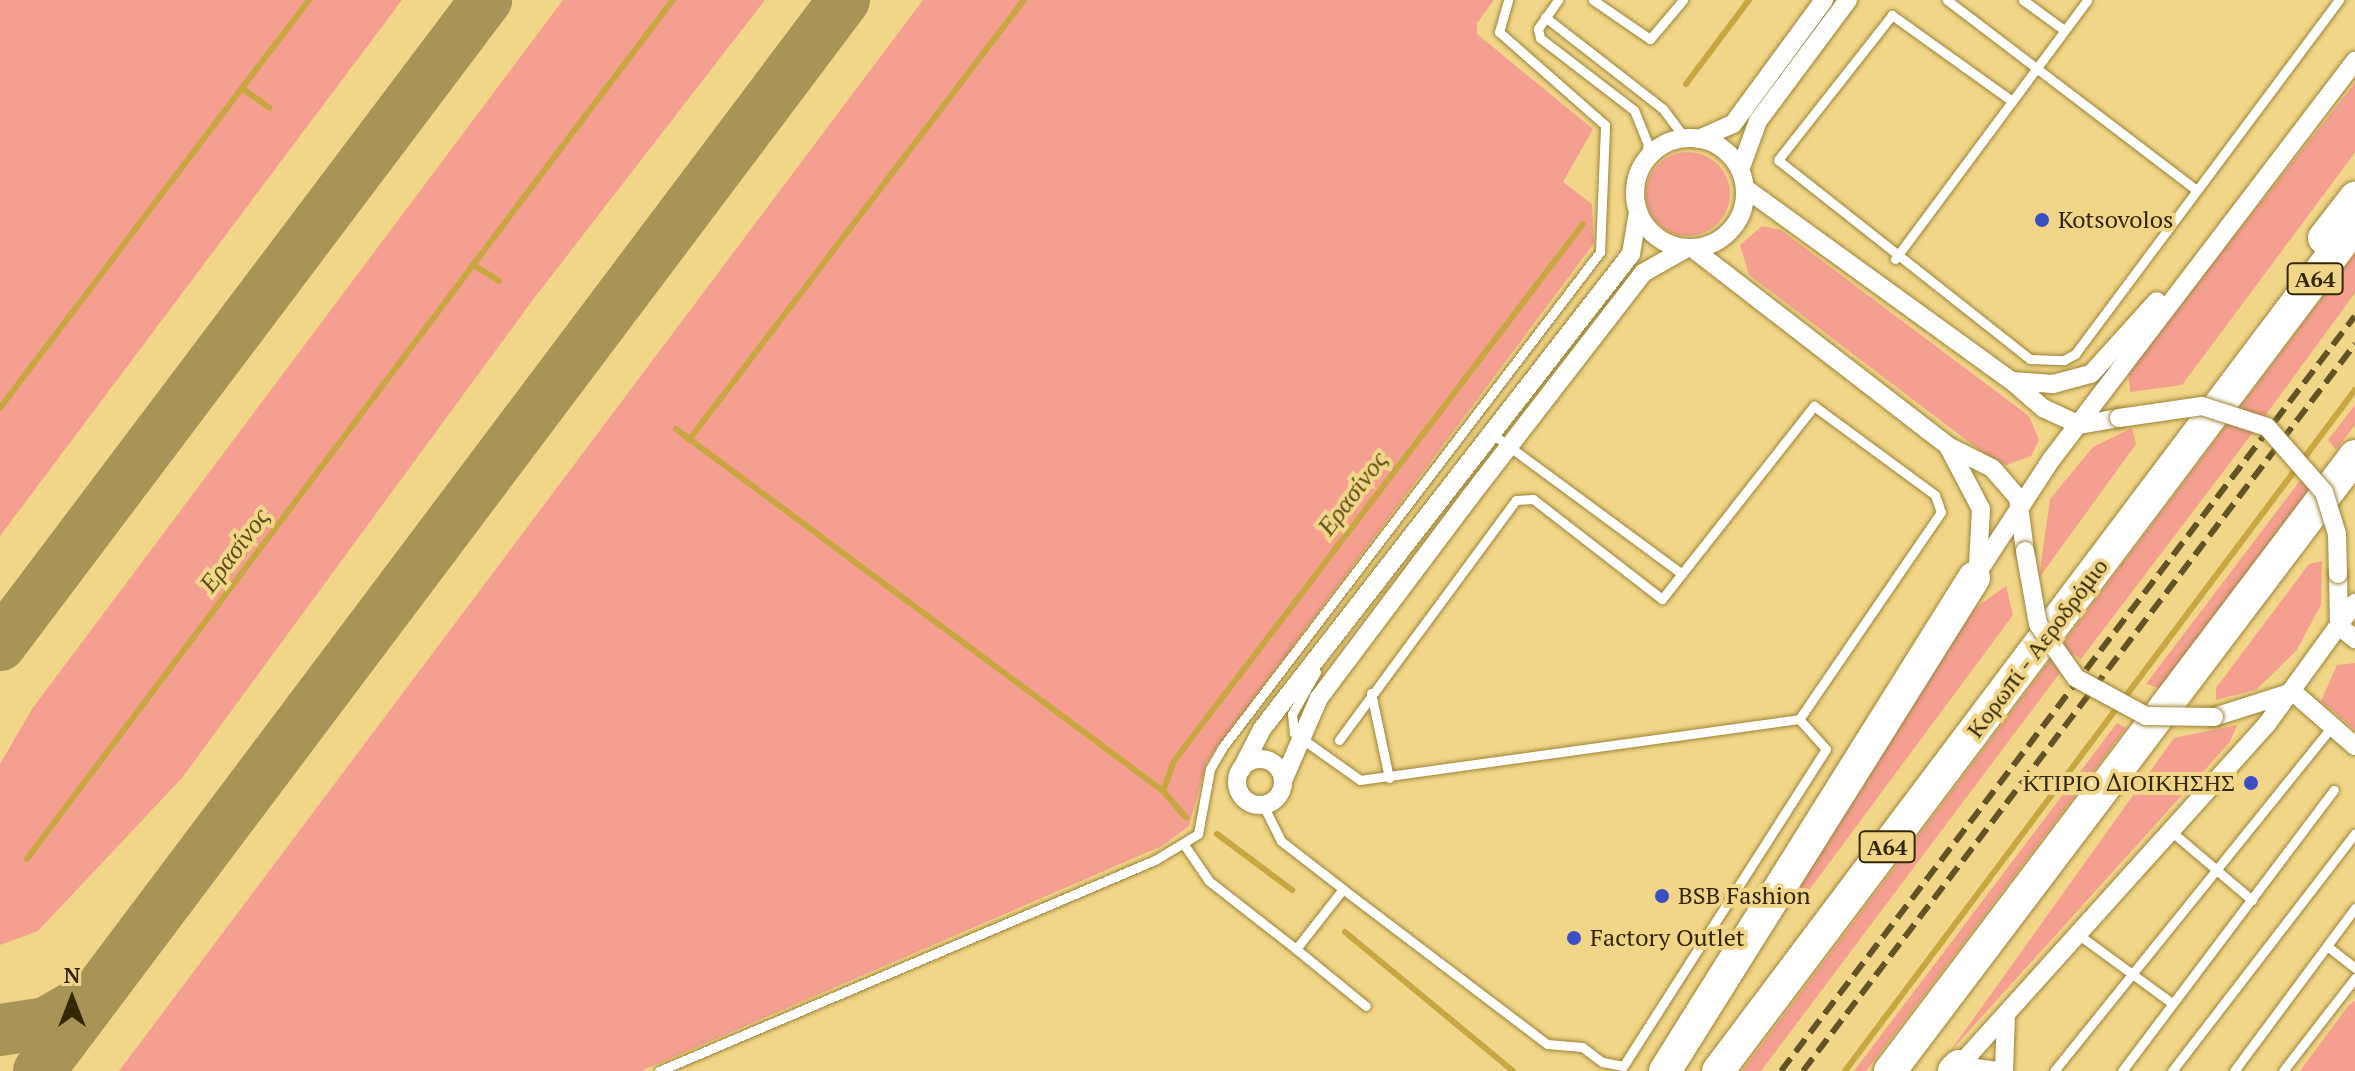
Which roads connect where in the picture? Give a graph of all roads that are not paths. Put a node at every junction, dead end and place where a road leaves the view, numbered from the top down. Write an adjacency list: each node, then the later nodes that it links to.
1 (1508, 0): 54 (lane)
2 (1558, 0): 11 (lane)
3 (1593, 0): 4 (lane)
4 (1683, 0)
5 (1824, 0): 16 (street)
6 (1848, 0): 18 (street)
7 (1947, 0): 14 (lane)
8 (2023, 0): 12 (lane)
9 (2087, 0): 12 (lane)
10 (2339, 0): 19 (lane)
11 (1545, 17): 16 (lane); 17 (lane)
12 (2064, 30): 14 (lane)
13 (2355, 61): 25 (street)
14 (2036, 69): 15 (lane); 19 (lane)
15 (2012, 101): 24 (lane); 24 (lane)
16 (1692, 138): 17 (street); 18 (street)
17 (1644, 162): 21 (street)
18 (1742, 179): 23 (street); 27 (street)
19 (2196, 190): 24 (lane)
20 (2355, 198): 26 (highway)
21 (1638, 212): 23 (street); 29 (street)
22 (2355, 225): 26 (highway, Κορωπί - Αεροδρόμιο / Α64)
23 (1690, 248): 30 (street); 31 (street)
24 (1895, 259)
25 (2192, 271): 27 (street); 28 (street)
26 (2274, 332): 71 (highway, Κορωπί - Αεροδρόμιο / Α64)
27 (2012, 381): 28 (street)
28 (2079, 425): 33 (street); 37 (street, bridge)
29 (1491, 433): 30 (lane); 39 (street)
30 (1511, 446): 34 (lane); 45 (street)
31 (1948, 446): 33 (street); 35 (street)
32 (2355, 456): 72 (highway)
33 (2022, 509): 35 (street); 40 (street, bridge)
34 (1682, 574): 41 (lane); 42 (lane)
35 (1974, 578): 70 (highway)
36 (2355, 603): 37 (street)
37 (2339, 626): 38 (street); 40 (street)
38 (2355, 639)
39 (1316, 660): 45 (lane); 47 (street)
40 (2293, 692): 43 (street); 52 (street)
41 (1371, 693): 44 (lane); 48 (lane)
42 (1799, 719): 48 (lane); 56 (lane)
43 (2331, 728): 46 (street); 55 (lane)
44 (1339, 740)
45 (1298, 741): 48 (lane); 49 (street)
46 (2355, 746)
47 (1241, 770): 49 (street); 51 (street)
48 (1389, 778)
49 (1283, 781): 51 (street)
50 (2334, 790): 57 (lane)
51 (1263, 805): 56 (lane)
52 (2172, 832): 55 (lane); 59 (street)
53 (2355, 833): 77 (lane)
54 (1185, 846): 61 (lane); 69 (lane)
55 (2216, 870): 57 (lane); 63 (lane)
56 (1343, 889): 61 (lane)
57 (2252, 900): 65 (lane)
58 (2355, 908): 60 (lane)
59 (2079, 935): 63 (lane); 67 (street)
60 (2327, 946): 62 (lane); 78 (lane)
61 (1296, 949): 66 (lane)
62 (2355, 968)
63 (2131, 971): 65 (lane); 75 (lane)
64 (2355, 978): 79 (lane)
65 (2172, 1003): 76 (lane)
66 (1366, 1006)
67 (2006, 1015): 68 (street); 74 (street)
68 (1957, 1068): 73 (street)
69 (659, 1071)
70 (1665, 1071)
71 (1718, 1071)
72 (1890, 1071)
73 (1997, 1071)
74 (2004, 1071)
75 (2054, 1071)
76 (2122, 1071)
77 (2172, 1071)
78 (2234, 1071)
79 (2283, 1071)

